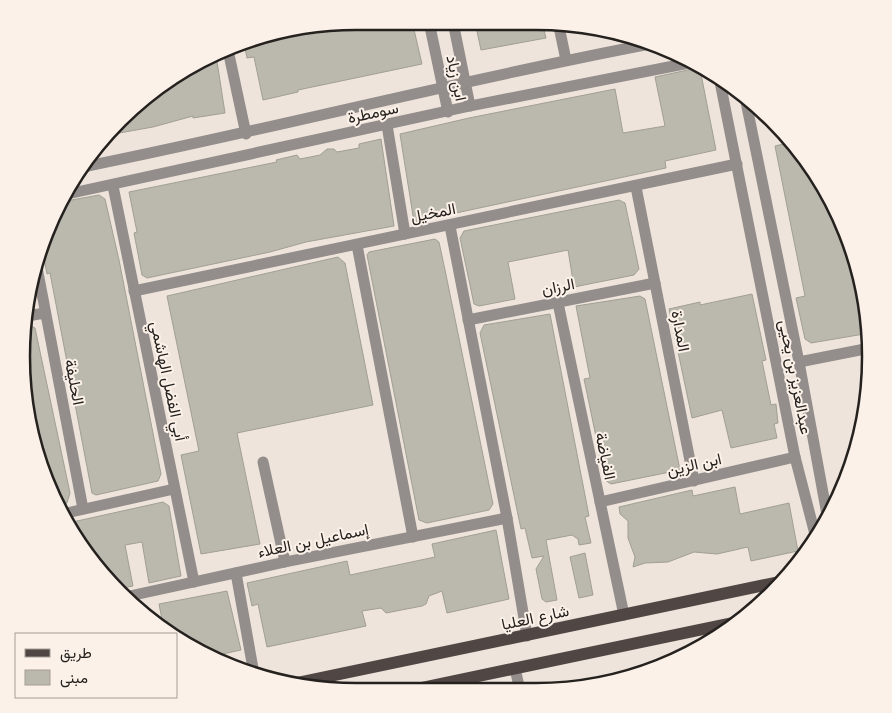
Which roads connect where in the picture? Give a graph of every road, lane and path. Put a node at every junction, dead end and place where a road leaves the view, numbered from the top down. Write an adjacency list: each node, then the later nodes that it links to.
1 (430, 30): 10 (street, ابن زياد)
2 (455, 30): 8 (street, ابن زياد)
3 (560, 31): 6 (street)
4 (638, 46): 6 (street, سومطرة)
5 (229, 56): 15 (street)
6 (566, 60): 8 (street, سومطرة)
7 (681, 65): 11 (street, سومطرة)
8 (465, 83): 10 (street, سومطرة); 11 (street, ابن زياد)
9 (721, 88): 16 (street, عبدالعزيز بن يحيى)
10 (442, 89): 13 (street, ابن زياد); 15 (street, سومطرة)
11 (470, 106): 13 (street, سومطرة)
12 (747, 108): 21 (street, عبدالعزيز بن يحيى)
13 (448, 112): 14 (street, سومطرة)
14 (388, 125): 18 (street, سومطرة); 24 (street)
15 (246, 134): 17 (street, سومطرة)
16 (737, 164): 19 (street, المخيل); 22 (street, عبدالعزيز بن يحيى)
17 (92, 165)
18 (113, 186): 20 (street, سومطرة); 28 (street, أبي الفضل الهاشمي)
19 (636, 187): 23 (street, المخيل); 27 (street, المدارة)
20 (73, 194)
21 (769, 217): 22 (street); 34 (street, عبدالعزيز بن يحيى)
22 (749, 221): 35 (street, عبدالعزيز بن يحيى)
23 (450, 226): 24 (street, المخيل); 32 (street)
24 (405, 234): 25 (street, المخيل)
25 (357, 245): 28 (street, المخيل); 45 (street)
26 (39, 280): 30 (street, الحليفة)
27 (655, 283): 29 (street, الرزان); 37 (street, المدارة)
28 (134, 291): 38 (street, أبي الفضل الهاشمي)
29 (558, 303): 32 (street, الرزان); 39 (street, الفياضة)
30 (45, 313): 31 (street); 41 (street, الحليفة)
31 (33, 315)
32 (468, 320): 43 (street)
33 (862, 350): 34 (street)
34 (799, 362): 40 (street, عبدالعزيز بن يحيى)
35 (796, 456): 37 (street, ابن الزين); 44 (street, عبدالعزيز بن يحيى)
36 (263, 462): 46 (street)
37 (694, 480): 39 (street, ابن الزين)
38 (174, 489): 41 (street); 48 (street, أبي الفضل الهاشمي)
39 (600, 502): 51 (street, الفياضة)
40 (825, 506)
41 (83, 509): 42 (street)
42 (70, 512)
43 (508, 518): 45 (street, إسماعيل بن العلاء); 53 (street)
44 (813, 527)
45 (413, 537): 46 (street, إسماعيل بن العلاء)
46 (285, 562): 47 (street, إسماعيل بن العلاء)
47 (236, 573): 48 (street, إسماعيل بن العلاء); 54 (street)
48 (194, 582): 50 (street, إسماعيل بن العلاء)
49 (769, 584): 51 (main road, شارع العليا)
50 (134, 595)
51 (624, 615): 53 (main road, شارع العليا)
52 (721, 625): 55 (main road)
53 (527, 636): 56 (main road, شارع العليا)
54 (253, 666)
55 (515, 668): 57 (main road); 58 (street)
56 (313, 680)
57 (445, 683)
58 (518, 683)

